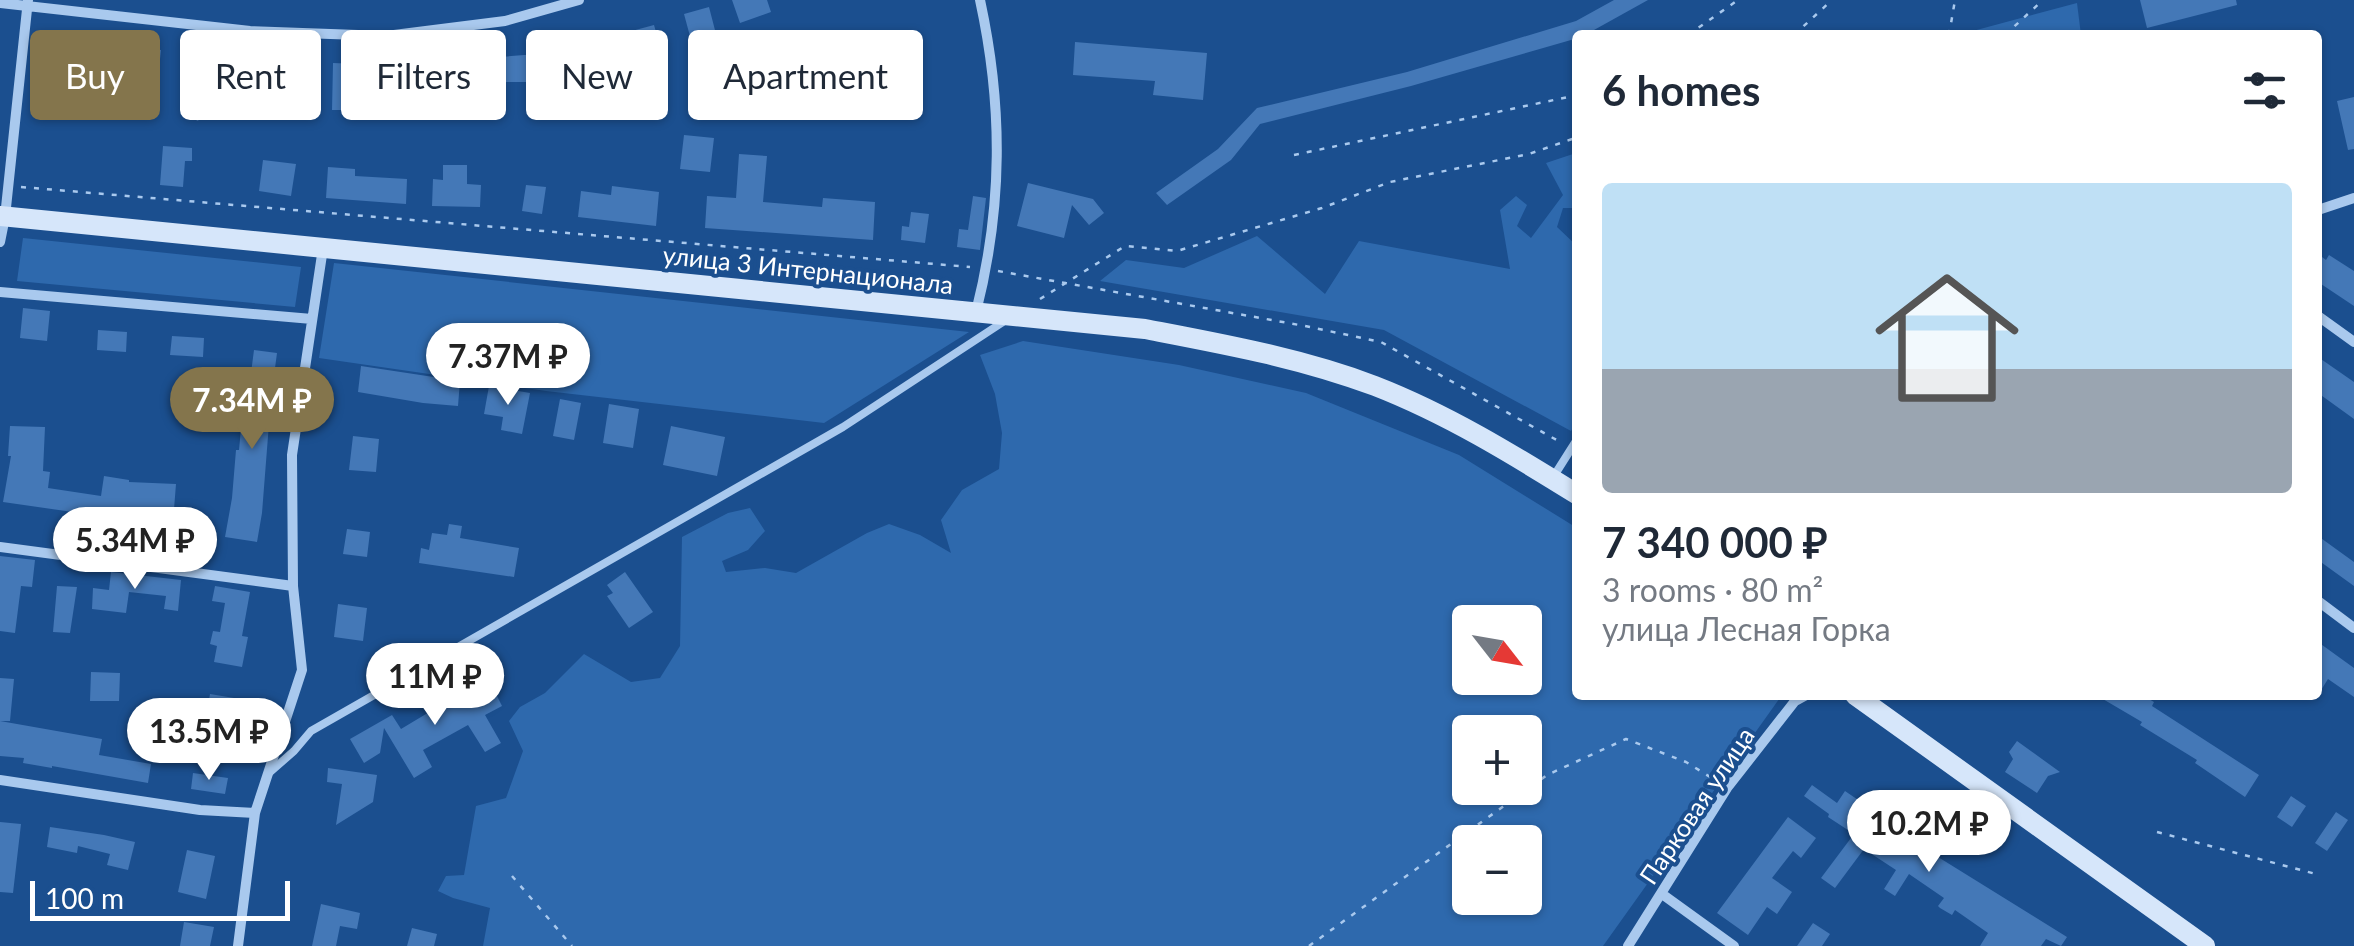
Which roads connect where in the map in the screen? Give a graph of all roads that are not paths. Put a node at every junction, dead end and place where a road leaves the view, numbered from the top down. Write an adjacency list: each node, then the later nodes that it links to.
1 (579, 0): 4 (street)
2 (980, 0): 11 (street)
3 (0, 3): 4 (street)
4 (28, 3): 7 (street)
5 (2354, 198): 6 (street)
6 (2322, 209)
7 (3, 216): 8 (street); 9 (main road, улица 3 Интернационала)
8 (0, 242)
9 (323, 248): 11 (main road, улица 3 Интернационала); 14 (street)
10 (0, 292): 14 (street)
11 (976, 312): 12 (main road, улица 3 Интернационала)
12 (1014, 315): 17 (main road, улица 3 Интернационала); 25 (lane)
13 (2322, 319): 15 (street)
14 (312, 320): 20 (street)
15 (2354, 342)
16 (1572, 447): 17 (lane)
17 (1552, 479): 18 (main road, улица 3 Интернационала)
18 (1572, 491)
19 (0, 547): 20 (street)
20 (293, 586): 25 (street)
21 (2322, 604): 22 (street)
22 (2354, 628)
23 (1795, 700): 28 (street, Парковая улица)
24 (1862, 700): 32 (main road)
25 (270, 772): 27 (street)
26 (0, 780): 27 (street)
27 (255, 813): 29 (street)
28 (1662, 894): 30 (street, Парковая улица); 31 (street)
29 (238, 946)
30 (1628, 946)
31 (1734, 946)
32 (2206, 946)

